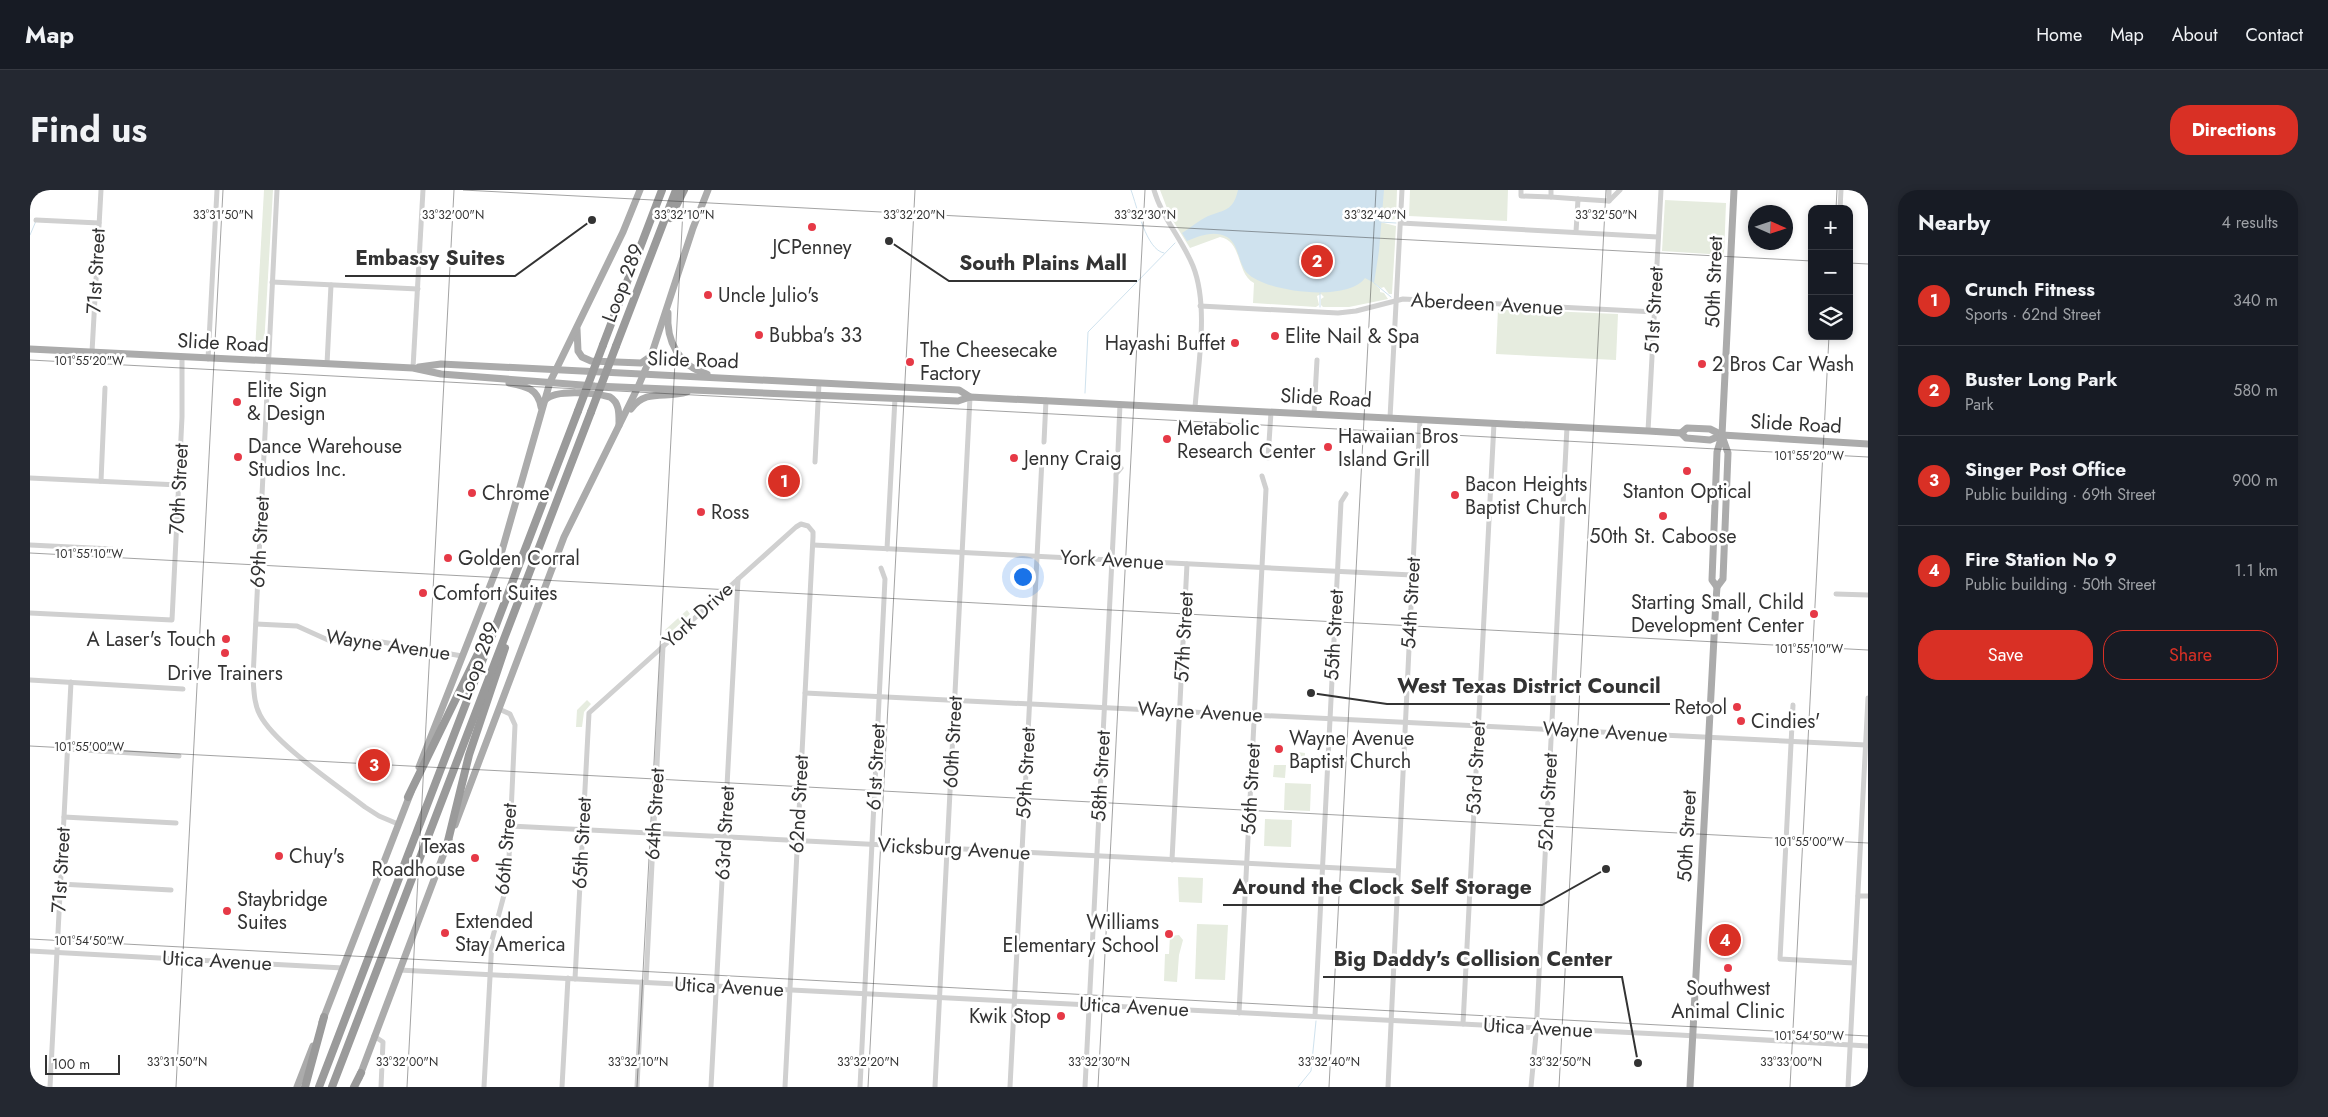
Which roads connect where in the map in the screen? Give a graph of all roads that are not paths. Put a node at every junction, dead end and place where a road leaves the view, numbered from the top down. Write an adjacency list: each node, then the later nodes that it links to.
1 (101, 190): 24 (street, 71st Street)
2 (217, 190): 41 (street)
3 (277, 190): 29 (street, 69th Street)
4 (423, 190): 31 (street)
5 (662, 190): 100 (highway, Loop 289, bridge)
6 (676, 190): 28 (highway, Loop 289)
7 (684, 190): 28 (highway)
8 (708, 190): 33 (main road)
9 (1154, 190): 34 (street)
10 (1402, 190): 25 (street)
11 (1521, 190): 19 (street)
12 (1551, 190): 19 (street)
13 (1609, 190): 21 (street)
14 (1620, 190): 21 (street)
15 (1661, 190): 27 (street, 51st Street)
16 (1734, 190): 72 (main road, 50th Street)
17 (1841, 190): 22 (street)
18 (638, 191): 36 (main road)
19 (1551, 197): 20 (street)
20 (1578, 199): 21 (street); 26 (street)
21 (1609, 200)
22 (1840, 205)
23 (36, 220): 24 (street)
24 (99, 223): 38 (street, 71st Street)
25 (1400, 223): 26 (street); 32 (street)
26 (1576, 232): 27 (street)
27 (1658, 237): 35 (street, 51st Street)
28 (642, 277): 104 (highway, Loop 289, bridge)
29 (272, 282): 30 (street); 43 (street, 69th Street)
30 (331, 285): 31 (street); 44 (street)
31 (418, 289): 45 (street)
32 (1396, 301): 34 (street, Aberdeen Avenue); 35 (street, Aberdeen Avenue); 65 (street)
33 (668, 303): 39 (main road); 49 (main road)
34 (1200, 306): 61 (street)
35 (1654, 312): 70 (street, 51st Street)
36 (577, 326): 39 (main road); 46 (main road)
37 (30, 349): 38 (main road, Slide Road)
38 (92, 352): 40 (main road, Slide Road)
39 (651, 356): 47 (main road)
40 (182, 357): 41 (main road, Slide Road); 83 (street, 70th Street)
41 (208, 358): 43 (main road, Slide Road)
42 (1317, 360): 64 (street)
43 (268, 362): 44 (main road, Slide Road); 105 (street, 69th Street)
44 (327, 364): 45 (main road, Slide Road)
45 (414, 368): 46 (main road, Slide Road); 48 (main road, Slide Road)
46 (555, 370): 47 (main road, Slide Road); 50 (main road)
47 (644, 374): 49 (main road, Slide Road); 53 (main road)
48 (484, 377): 50 (main road, Slide Road); 62 (main road)
49 (722, 377): 51 (main road, Slide Road)
50 (550, 382): 53 (main road, Slide Road); 59 (main road)
51 (819, 383): 55 (street); 56 (main road, Slide Road)
52 (105, 388): 82 (street)
53 (638, 388): 54 (main road, Slide Road); 68 (main road)
54 (694, 390): 55 (main road, Slide Road); 68 (main road)
55 (818, 394): 57 (main road, Slide Road); 78 (street)
56 (970, 397): 57 (main road, Slide Road); 58 (main road, Slide Road); 90 (street, 60th Street)
57 (895, 398): 89 (street)
58 (1046, 400): 60 (main road, Slide Road); 73 (street)
59 (543, 401): 62 (main road); 68 (main road)
60 (1120, 404): 61 (main road, Slide Road); 75 (street)
61 (1195, 408): 63 (main road, Slide Road)
62 (541, 409): 107 (main road)
63 (1271, 412): 64 (main road, Slide Road); 76 (street)
64 (1314, 414): 65 (main road, Slide Road)
65 (1390, 418): 66 (main road, Slide Road)
66 (1420, 419): 67 (main road, Slide Road); 97 (street, 54th Street)
67 (1494, 423): 69 (main road, Slide Road); 124 (street, 53rd Street)
68 (619, 426): 118 (main road)
69 (1567, 427): 70 (main road, Slide Road); 125 (street, 52nd Street)
70 (1648, 431): 71 (main road, Slide Road)
71 (1681, 433): 72 (main road, Slide Road); 72 (main road, Slide Road)
72 (1722, 435): 74 (main road, Slide Road); 99 (main road, 50th Street); 99 (main road, 50th Street)
73 (1044, 442)
74 (1868, 444)
75 (1118, 450)
76 (1268, 458)
77 (1042, 459): 91 (street, 59th Street)
78 (815, 462)
79 (1121, 468): 92 (street, 58th Street)
80 (1262, 476): 95 (street, 56th Street)
81 (30, 478): 82 (street)
82 (102, 481): 83 (street)
83 (179, 485): 103 (street, 70th Street)
84 (1346, 494): 96 (street, 55th Street)
85 (805, 524): 87 (street, 62nd Street); 98 (street, York Drive)
86 (30, 545): 88 (street)
87 (812, 545): 89 (street, York Avenue); 111 (street, 62nd Street)
88 (112, 549)
89 (887, 549): 90 (street, York Avenue)
90 (963, 552): 91 (street, York Avenue); 114 (street, 60th Street)
91 (1037, 556): 92 (street, York Avenue); 115 (street, 59th Street)
92 (1112, 560): 93 (street, York Avenue); 117 (street, 58th Street)
93 (1187, 564): 95 (street, York Avenue); 120 (street, 57th Street)
94 (881, 568): 112 (street, 61st Street)
95 (1262, 568): 96 (street, York Avenue); 121 (street, 56th Street)
96 (1338, 572): 97 (street, York Avenue); 122 (street, 55th Street)
97 (1412, 575): 123 (street, 54th Street)
98 (738, 579): 106 (street, York Drive); 138 (street, 63rd Street)
99 (1717, 587): 126 (main road, 50th Street)
100 (510, 588): 131 (highway); 182 (highway, Loop 289)
101 (1836, 594): 102 (street)
102 (1868, 595)
103 (30, 613)
104 (512, 619): 140 (highway); 183 (highway, Loop 289)
105 (256, 624): 107 (street, Wayne Avenue); 134 (street, 69th Street)
106 (663, 646): 119 (street, York Drive); 137 (street, 64th Street)
107 (462, 656): 131 (main road)
108 (30, 680): 109 (street)
109 (71, 682): 110 (street); 129 (street, 71st Street)
110 (183, 688)
111 (805, 693): 112 (street, Wayne Avenue); 139 (street, 62nd Street)
112 (879, 696): 114 (street, Wayne Avenue); 141 (street, 61st Street)
113 (1868, 698): 128 (street)
114 (955, 701): 115 (street, Wayne Avenue); 142 (street, 60th Street)
115 (1030, 704): 117 (street, Wayne Avenue); 143 (street, 59th Street)
116 (1793, 705): 127 (street)
117 (1104, 707): 120 (street, Wayne Avenue); 144 (street, 58th Street)
118 (499, 708): 135 (street, 66th Street); 140 (main road)
119 (594, 709): 136 (street, 65th Street)
120 (1180, 711): 121 (street, Wayne Avenue); 145 (street, 57th Street)
121 (1255, 714): 122 (street, Wayne Avenue); 146 (street, 56th Street)
122 (1330, 718): 123 (street, Wayne Avenue); 147 (street, 55th Street)
123 (1405, 722): 124 (street, Wayne Avenue); 148 (street, 54th Street)
124 (1478, 726): 125 (street, Wayne Avenue); 172 (street, 53rd Street)
125 (1551, 730): 126 (street, Wayne Avenue); 173 (street, 52nd Street)
126 (1708, 737): 127 (street, Wayne Avenue); 175 (main road, 50th Street)
127 (1791, 741): 128 (street, Wayne Avenue); 155 (street)
128 (1866, 745): 151 (street)
129 (68, 749): 130 (street); 132 (street, 71st Street)
130 (179, 756)
131 (408, 798): 134 (main road)
132 (64, 817): 133 (street); 149 (street, 71st Street)
133 (176, 823)
134 (398, 824): 156 (main road)
135 (510, 826): 136 (street, Vicksburg Avenue); 158 (street, 66th Street)
136 (582, 830): 137 (street, Vicksburg Avenue); 160 (street, 65th Street)
137 (654, 834): 138 (street, Vicksburg Avenue); 161 (street, 64th Street)
138 (725, 837): 139 (street, Vicksburg Avenue); 162 (street, 63rd Street)
139 (798, 841): 141 (street, Vicksburg Avenue); 163 (street, 62nd Street)
140 (447, 845): 157 (main road)
141 (872, 845): 142 (street, Vicksburg Avenue); 164 (street, 61st Street)
142 (948, 848): 143 (street, Vicksburg Avenue); 165 (street, 60th Street)
143 (1022, 852): 144 (street, Vicksburg Avenue); 166 (street, 59th Street)
144 (1096, 856): 145 (street, Vicksburg Avenue); 167 (street, 58th Street)
145 (1172, 860): 146 (street, Vicksburg Avenue)
146 (1247, 864): 147 (street, Vicksburg Avenue); 168 (street, 56th Street)
147 (1322, 868): 148 (street, Vicksburg Avenue); 169 (street, 55th Street)
148 (1398, 871): 171 (street, 54th Street)
149 (60, 884): 150 (street); 154 (street, 71st Street)
150 (171, 890)
151 (1858, 896): 152 (street); 155 (street)
152 (1868, 896)
153 (30, 951): 154 (street, Utica Avenue)
154 (57, 952): 156 (street, Utica Avenue); 179 (street, 71st Street)
155 (1854, 964): 176 (street)
156 (343, 968): 170 (main road)
157 (399, 970): 158 (street, Utica Avenue); 174 (main road)
158 (490, 974): 159 (street, Utica Avenue); 186 (street, 66th Street)
159 (568, 978): 160 (street, Utica Avenue); 187 (street)
160 (575, 979): 161 (street, Utica Avenue)
161 (644, 982): 162 (street, Utica Avenue); 188 (street, 64th Street)
162 (717, 986): 163 (street, Utica Avenue); 189 (street, 63rd Street)
163 (790, 990): 164 (street, Utica Avenue); 190 (street, 62nd Street)
164 (864, 994): 165 (street, Utica Avenue); 191 (street, 61st Street)
165 (940, 997): 166 (street, Utica Avenue); 192 (street, 60th Street)
166 (1014, 1001): 167 (street, Utica Avenue); 193 (street, 59th Street)
167 (1089, 1005): 168 (street, Utica Avenue); 194 (street, 58th Street)
168 (1239, 1013): 169 (street, Utica Avenue)
169 (1315, 1016): 171 (street, Utica Avenue)
170 (324, 1017): 180 (main road); 181 (highway)
171 (1391, 1020): 172 (street, Utica Avenue); 195 (street, 54th Street)
172 (1463, 1024): 173 (street, Utica Avenue)
173 (1536, 1028): 175 (street, Utica Avenue); 196 (street, 52nd Street)
174 (374, 1036): 178 (main road); 185 (street)
175 (1693, 1037): 176 (street, Utica Avenue); 197 (main road, 50th Street)
176 (1850, 1046): 177 (street, Utica Avenue); 198 (street)
177 (1868, 1046)
178 (361, 1074): 184 (highway)
179 (50, 1087)
180 (298, 1087)
181 (305, 1087)
182 (319, 1087)
183 (332, 1087)
184 (355, 1087)
185 (381, 1087)
186 (484, 1087)
187 (562, 1087)
188 (637, 1087)
189 (711, 1087)
190 (785, 1087)
191 (860, 1087)
192 (935, 1087)
193 (1010, 1087)
194 (1086, 1087)
195 (1388, 1087)
196 (1531, 1087)
197 (1690, 1087)
198 (1848, 1087)

